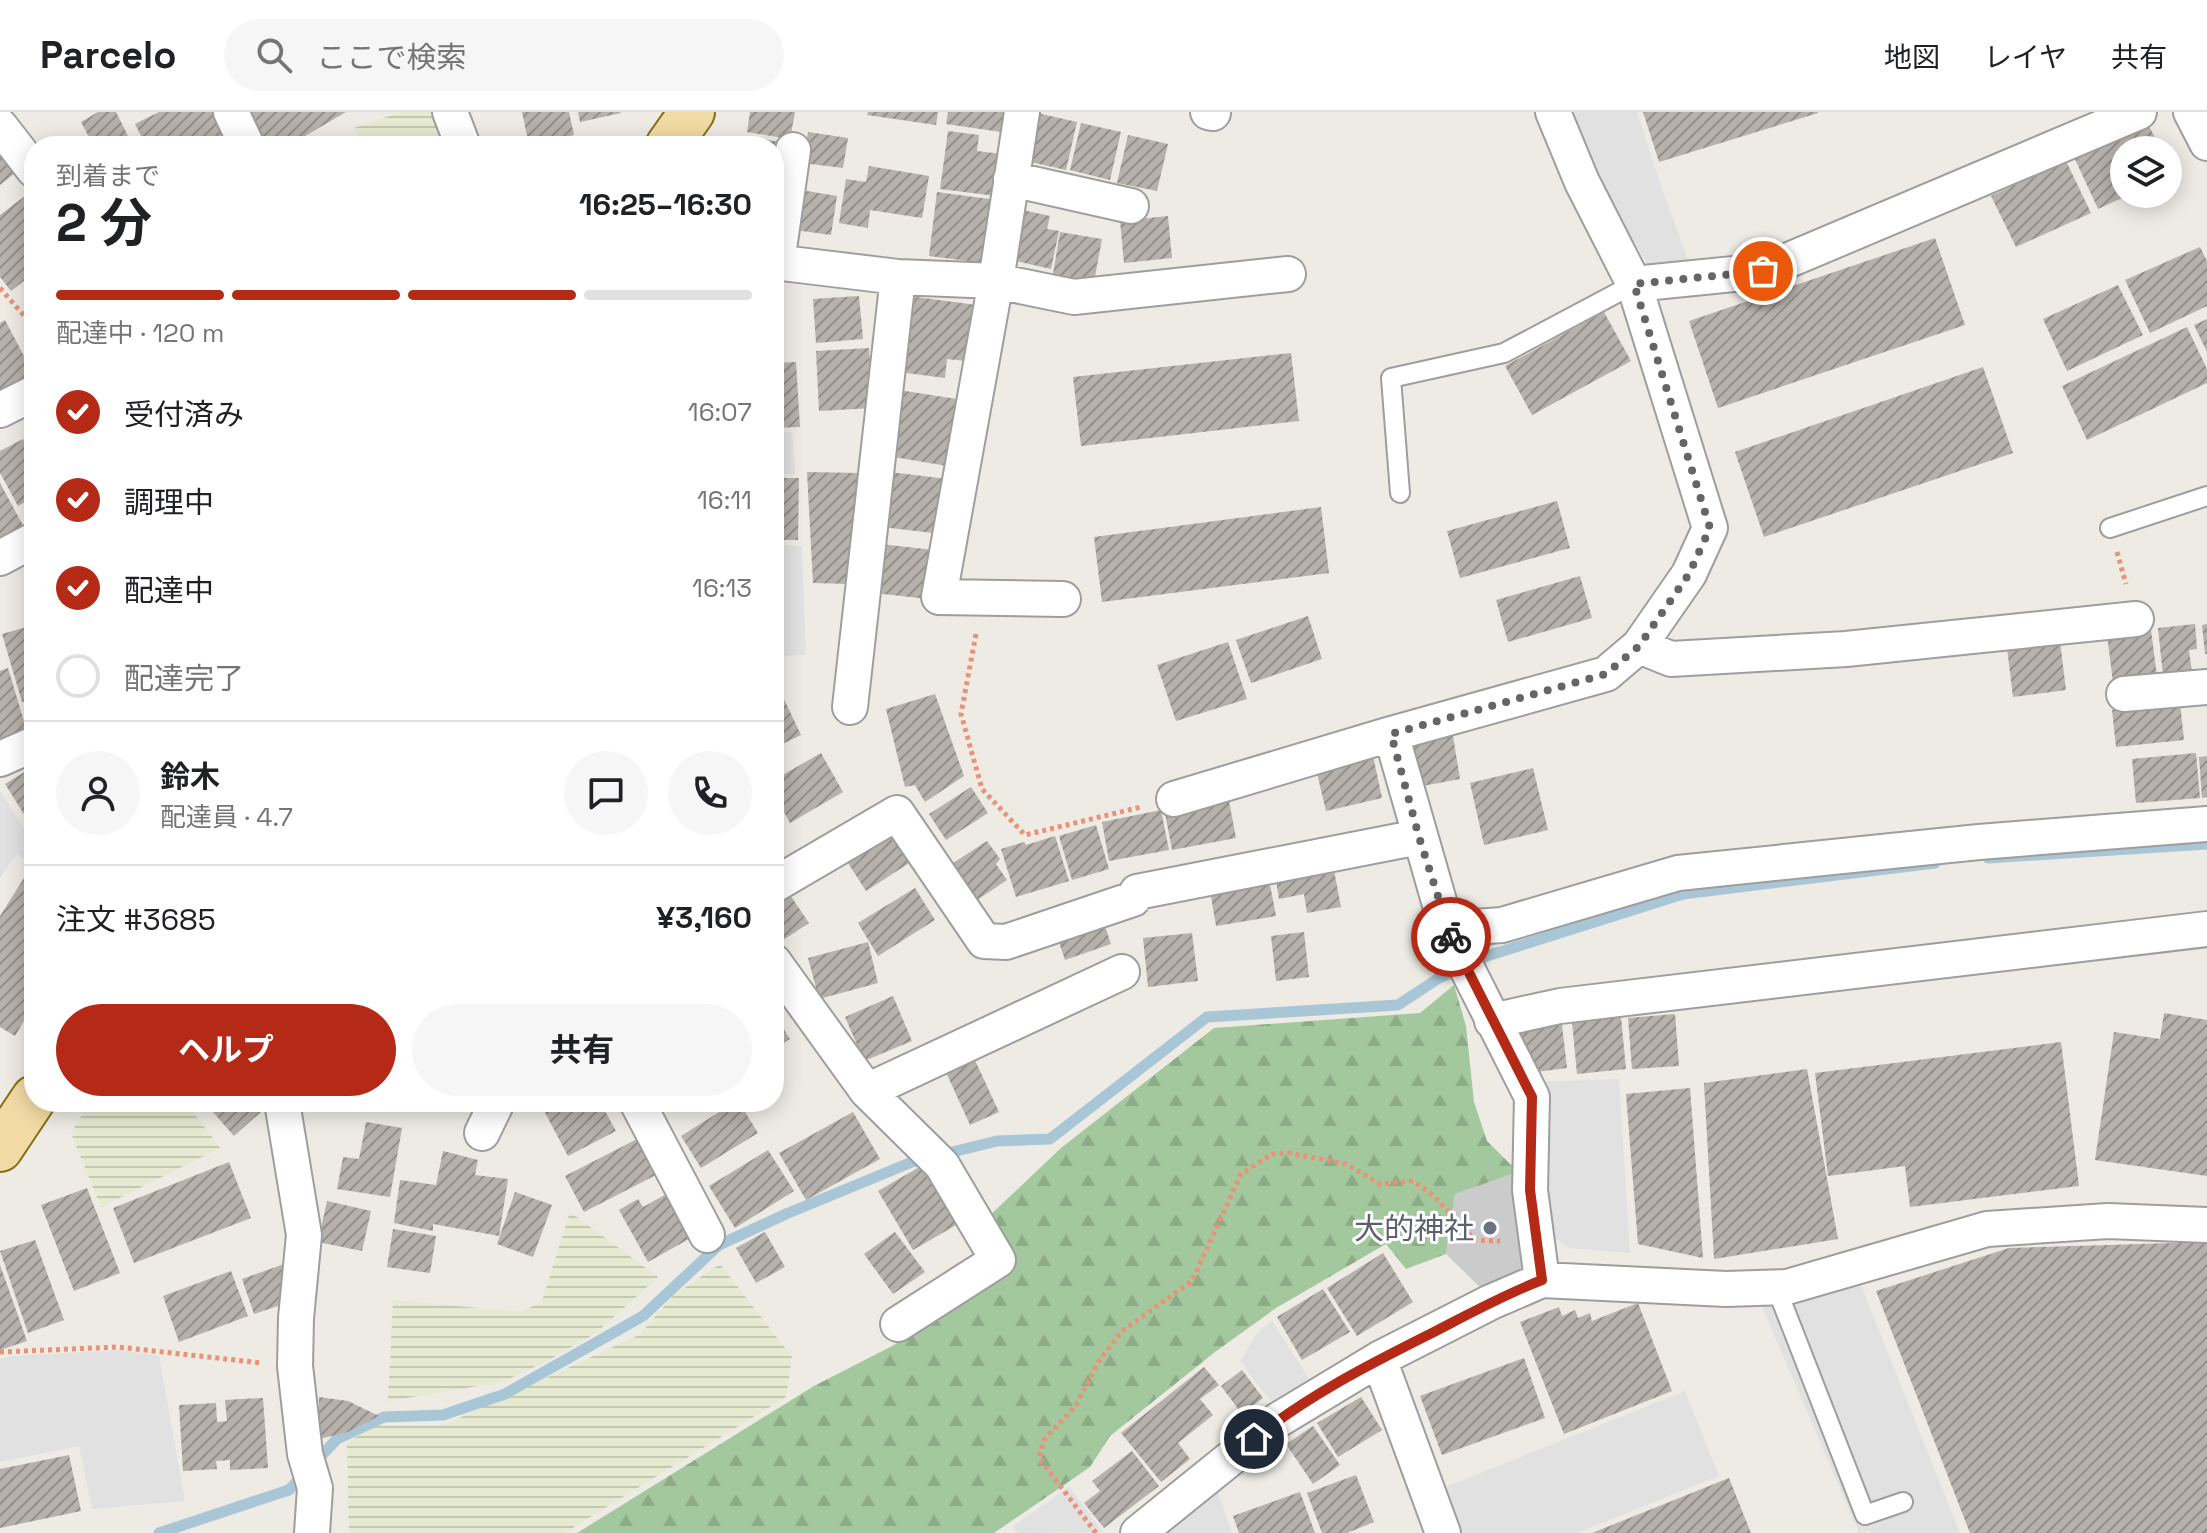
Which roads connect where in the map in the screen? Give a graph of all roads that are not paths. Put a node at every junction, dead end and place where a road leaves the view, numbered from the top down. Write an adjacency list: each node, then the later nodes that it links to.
1 (231, 112): 9 (street)
2 (450, 112): 10 (street)
3 (692, 112): 11 (main road)
4 (1022, 112): 15 (street)
5 (1553, 112): 22 (street)
6 (2139, 112): 22 (street)
7 (2191, 112): 12 (street)
8 (0, 126): 14 (street)
9 (242, 136)
10 (459, 136)
11 (675, 136)
12 (2207, 143)
13 (793, 150): 16 (street)
14 (24, 157)
15 (1011, 179): 17 (street); 21 (street)
16 (784, 206)
17 (1131, 206)
18 (784, 264): 20 (street)
19 (1288, 274): 21 (street)
20 (898, 277): 21 (street); 35 (street)
21 (996, 281): 30 (street)
22 (1634, 284): 25 (lane); 32 (street)
23 (24, 398): 24 (street)
24 (0, 410)
25 (1400, 493)
26 (2207, 496): 27 (lane)
27 (2110, 528)
28 (24, 545): 29 (street)
29 (0, 558)
30 (1063, 599)
31 (2136, 619): 32 (street)
32 (1639, 646): 36 (street)
33 (2207, 687): 34 (street)
34 (2124, 694)
35 (850, 707)
36 (1391, 734): 39 (street); 41 (street)
37 (24, 748): 38 (street)
38 (0, 759)
39 (1174, 799)
40 (2207, 824): 43 (street)
41 (1419, 837): 42 (street); 43 (street)
42 (784, 879)
43 (1447, 929): 47 (street)
44 (2207, 929): 47 (street)
45 (1122, 972): 48 (street)
46 (784, 976): 48 (street)
47 (1485, 1009): 57 (street)
48 (867, 1091): 59 (street)
49 (25, 1112): 54 (main road)
50 (284, 1112): 62 (street)
51 (492, 1112): 53 (street)
52 (642, 1112): 56 (street)
53 (482, 1133)
54 (0, 1149)
55 (2207, 1225): 58 (street)
56 (707, 1235)
57 (1542, 1280): 58 (street); 60 (street)
58 (1776, 1287): 61 (lane)
59 (898, 1324)
60 (1379, 1359): 63 (street); 64 (street)
61 (1903, 1502)
62 (312, 1533)
63 (1138, 1533)
64 (1443, 1533)

